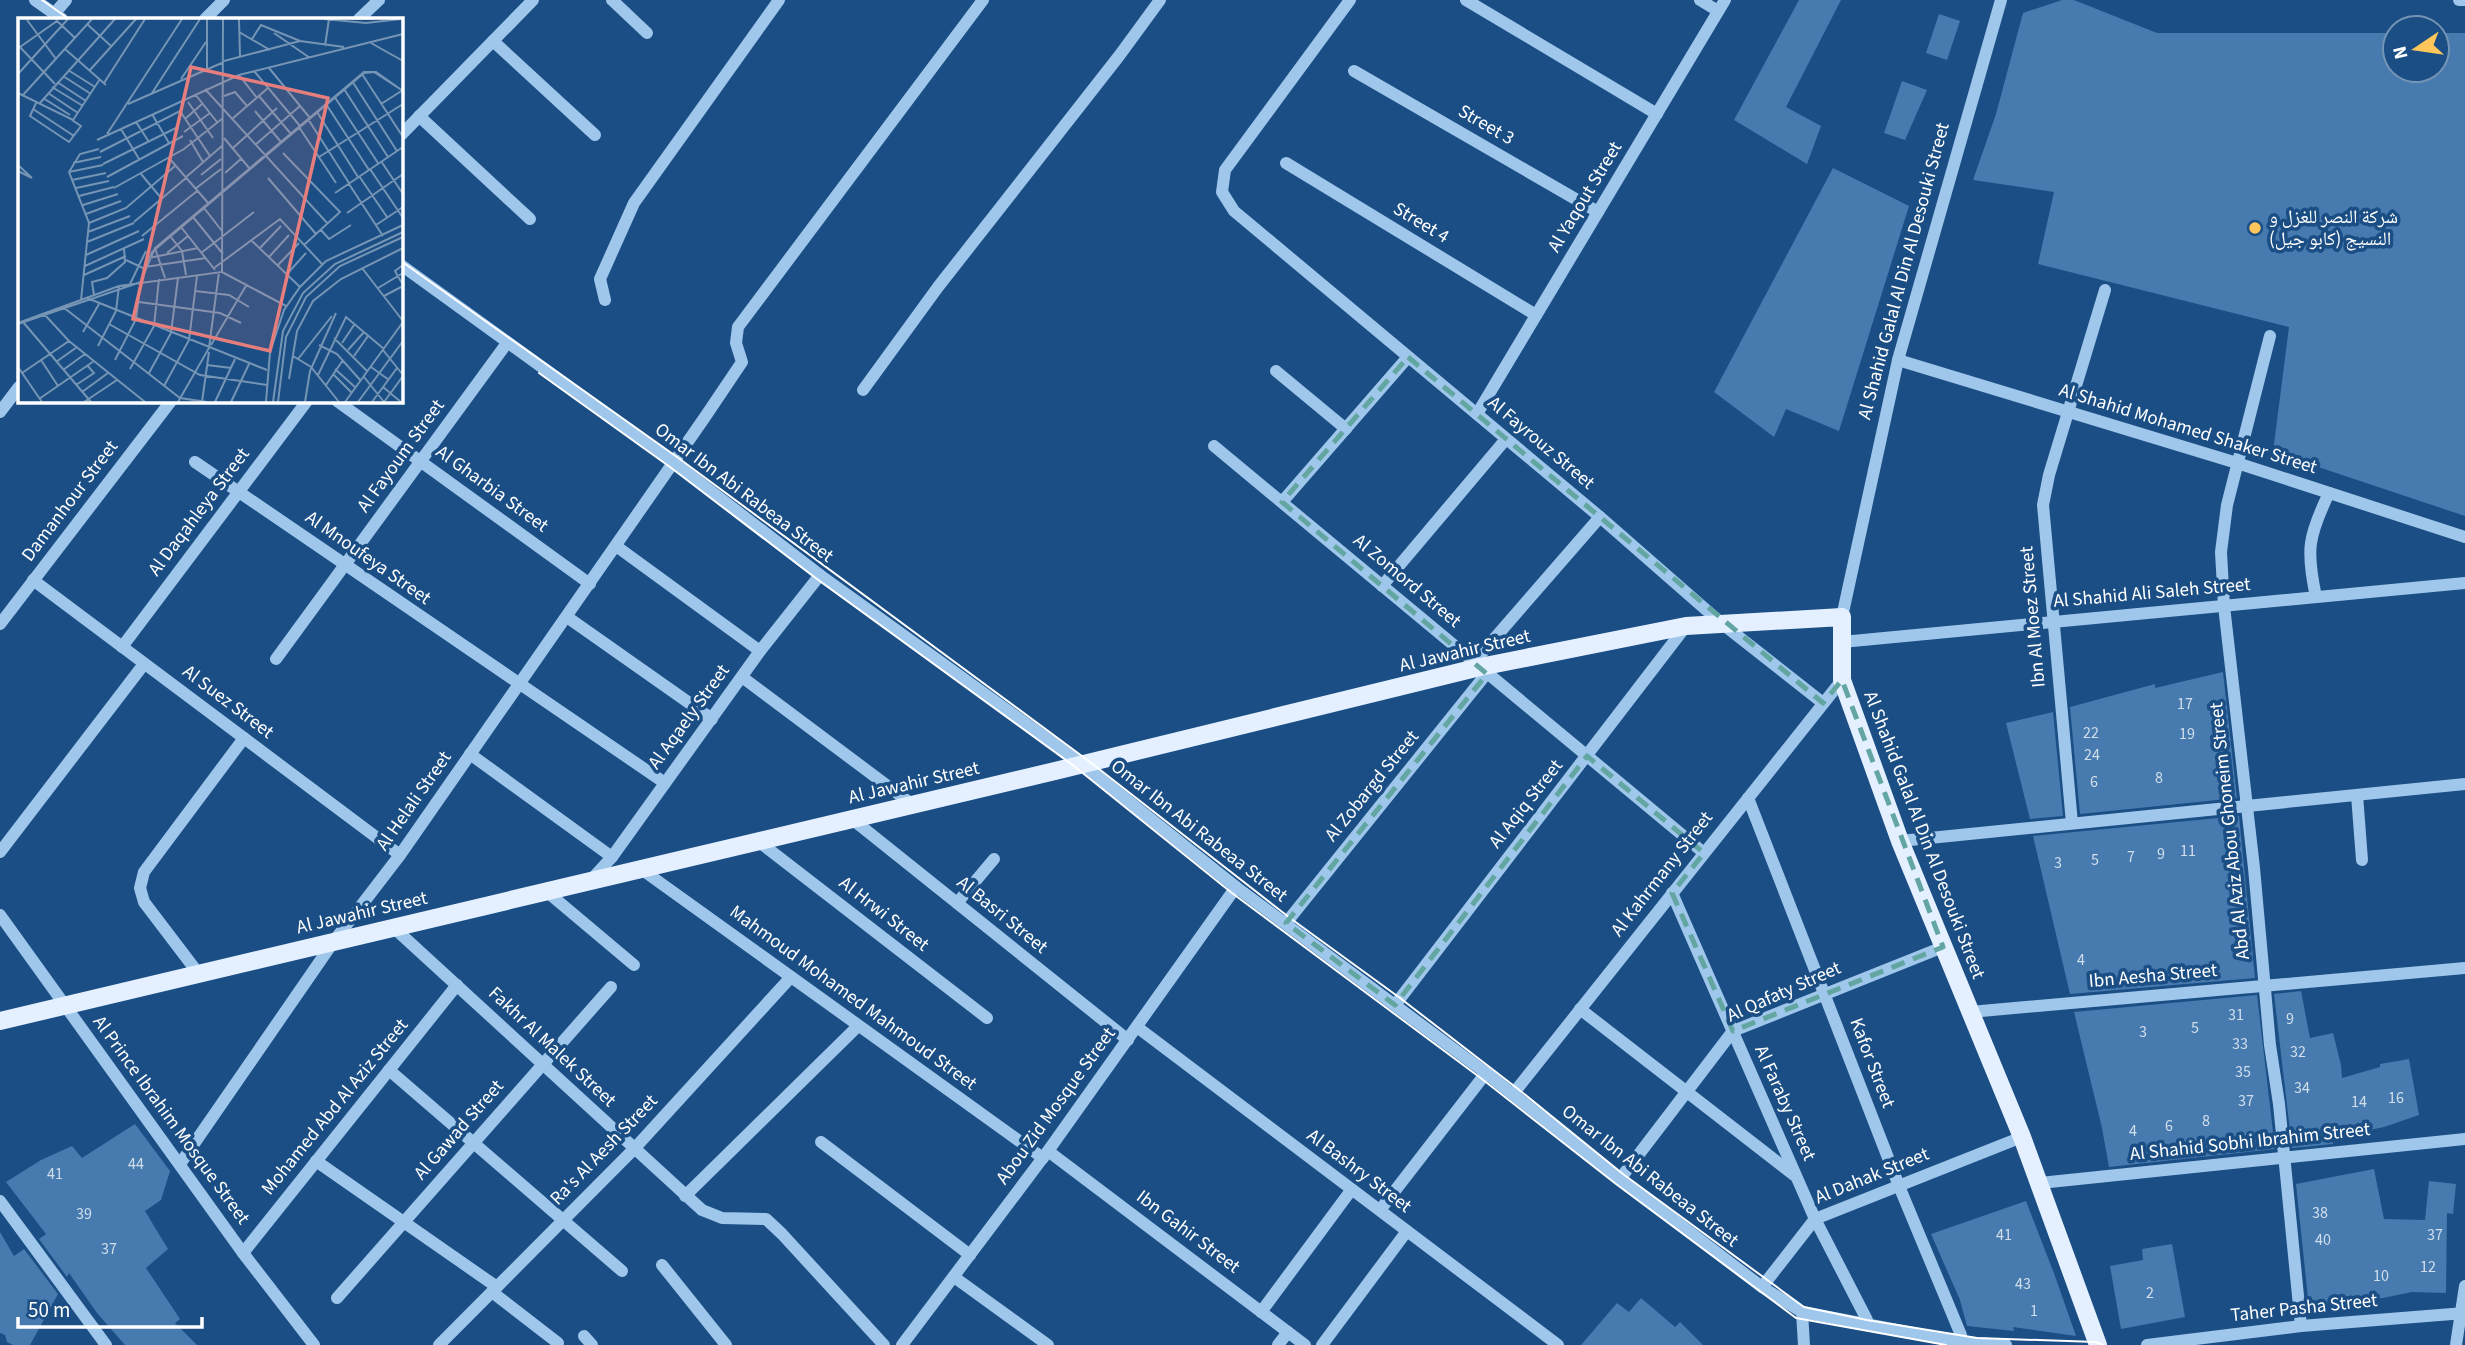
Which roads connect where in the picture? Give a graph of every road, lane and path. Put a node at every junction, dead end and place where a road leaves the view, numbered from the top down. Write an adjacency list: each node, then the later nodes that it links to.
1 (35, 0): 17 (street)
2 (66, 0): 17 (street)
3 (224, 0): 18 (street)
4 (379, 0): 19 (street)
5 (533, 0): 21 (street)
6 (612, 0): 20 (street)
7 (779, 0): 32 (street)
8 (983, 0): 50 (street, Al Helali Street)
9 (1160, 0): 40 (street)
10 (1350, 0): 36 (street, Al Fayrouz Street)
11 (1466, 0): 23 (street)
12 (1700, 0): 16 (street)
13 (2001, 0): 37 (street, Al Shahid Galal Al Din Al Desouki Street)
14 (2459, 0): 15 (street)
15 (2465, 1)
16 (1722, 5): 23 (street, Al Yaqout Street)
17 (58, 16)
18 (206, 18)
19 (360, 18)
20 (647, 33)
21 (493, 41): 24 (street); 26 (street)
22 (1354, 71): 28 (street, Street 3)
23 (1657, 114): 28 (street, Al Yaqout Street)
24 (419, 116): 25 (street); 29 (street)
25 (402, 134)
26 (595, 135)
27 (1286, 163): 33 (street, Street 4)
28 (1598, 212): 33 (street, Al Yaqout Street)
29 (530, 219)
30 (402, 270): 35 (street, Omar Ibn Abi Rabeaa Street)
31 (2105, 290): 45 (street, Ibn Al Moez Street)
32 (605, 300)
33 (1536, 315): 46 (street, Al Yaqout Street)
34 (2270, 336): 53 (street, Abd Al Aziz Abou Ghoneim Street)
35 (507, 343): 50 (street, Omar Ibn Abi Rabeaa Street); 51 (street, Al Fayoum Street)
36 (1408, 357): 46 (street, Al Fayrouz Street); 47 (street)
37 (1899, 360): 45 (street, Al Shahid Mohamed Shaker Street); 69 (street, Al Shahid Galal Al Din Al Desouki Street)
38 (1276, 371): 47 (street)
39 (18, 388): 44 (street)
40 (863, 390)
41 (170, 402): 62 (street, Damanhour Street)
42 (306, 402): 54 (street, Al Daqahleya Street)
43 (338, 402): 51 (street, Al Gharbia Street)
44 (0, 412)
45 (2069, 412): 53 (street, Al Shahid Mohamed Shaker Street); 71 (street, Ibn Al Moez Street)
46 (1477, 414): 48 (street, Al Fayrouz Street)
47 (1346, 429): 56 (street)
48 (1506, 439): 57 (street, Al Fayrouz Street); 65 (street)
49 (1214, 446): 56 (street, Al Zomord Street)
50 (675, 460): 59 (street, Al Helali Street); 61 (street, Omar Ibn Abi Rabeaa Street)
51 (421, 461): 60 (street, Al Fayoum Street); 64 (street, Al Gharbia Street)
52 (195, 462): 54 (street, Al Mnoufeya Street)
53 (2238, 463): 55 (street, Al Shahid Mohamed Shaker Street); 67 (street, Abd Al Aziz Abou Ghoneim Street)
54 (238, 492): 60 (street, Al Mnoufeya Street); 75 (street, Al Daqahleya Street)
55 (2329, 493): 58 (street, Al Shahid Mohamed Shaker Street); 66 (street)
56 (1282, 502): 65 (street, Al Zomord Street)
57 (1600, 517): 70 (street, Al Fayrouz Street); 79 (street, Al Zobargd Street)
58 (2465, 537)
59 (617, 545): 64 (street, Al Helali Street); 76 (street)
60 (345, 565): 77 (street, Al Fayoum Street); 82 (street, Al Mnoufeya Street)
61 (820, 575): 76 (street, Al Aqaely Street); 88 (street, Omar Ibn Abi Rabeaa Street)
62 (33, 580): 72 (street, Damanhour Street); 75 (street, Al Suez Street)
63 (2465, 583): 66 (street, Al Shahid Ali Saleh Street)
64 (590, 584): 68 (street, Al Helali Street)
65 (1382, 586): 79 (street, Al Zomord Street)
66 (2316, 597): 67 (street, Al Shahid Ali Saleh Street)
67 (2224, 606): 71 (street, Al Shahid Ali Saleh Street); 94 (street, Abd Al Aziz Abou Ghoneim Street)
68 (567, 617): 82 (street, Al Helali Street); 84 (street)
69 (1842, 617): 70 (main road, Al Jawahir Street); 74 (main road, Al Shahid Galal Al Din Al Desouki Street)
70 (1720, 622): 73 (main road, Al Jawahir Street); 83 (street, Al Fayrouz Street)
71 (2052, 622): 74 (street, Al Shahid Ali Saleh Street); 96 (street, Ibn Al Moez Street)
72 (0, 624)
73 (1686, 626): 79 (main road, Al Jawahir Street); 87 (street, Al Aqiq Street)
74 (1842, 642): 81 (main road, Al Shahid Galal Al Din Al Desouki Street)
75 (122, 647): 78 (street, Al Suez Street)
76 (760, 651): 80 (street, Al Aqaely Street)
77 (276, 659)
78 (144, 664): 85 (street, Al Suez Street); 99 (street)
79 (1480, 668): 87 (street, Al Zomord Street); 88 (main road, Al Jawahir Street); 112 (street, Al Zobargd Street)
80 (742, 677): 84 (street, Al Aqaely Street); 93 (street)
81 (1842, 680): 83 (street, Al Kahrmany Street); 98 (main road, Al Shahid Galal Al Din Al Desouki Street)
82 (519, 685): 86 (street, Al Helali Street); 89 (street, Al Mnoufeya Street)
83 (1823, 703): 92 (street, Al Kahrmany Street)
84 (712, 719): 89 (street, Al Aqaely Street)
85 (244, 738): 101 (street, Al Suez Street); 118 (street)
86 (470, 754): 101 (street, Al Helali Street); 102 (street)
87 (1587, 756): 100 (street, Al Zomord Street); 125 (street, Al Aqiq Street)
88 (1082, 764): 93 (main road, Al Jawahir Street); 107 (street, Omar Ibn Abi Rabeaa Street)
89 (665, 783): 102 (street, Al Aqaely Street)
90 (2465, 785): 91 (street)
91 (2357, 795): 94 (street); 104 (street)
92 (1748, 798): 100 (street, Al Kahrmany Street); 123 (street, Kafor Street)
93 (913, 805): 95 (main road, Al Jawahir Street)
94 (2245, 806): 96 (street); 121 (street, Abd Al Aziz Abou Ghoneim Street)
95 (852, 819): 97 (main road, Al Jawahir Street); 110 (street, Al Basri Street)
96 (2072, 823): 98 (street)
97 (758, 841): 105 (main road, Al Jawahir Street); 128 (street, Al Hrwi Street)
98 (1900, 841): 115 (main road, Al Shahid Galal Al Din Al Desouki Street)
99 (0, 852)
100 (1704, 853): 109 (street, Al Kahrmany Street)
101 (400, 855): 114 (street, Al Helali Street)
102 (612, 857): 106 (street, Al Aqaely Street)
103 (995, 859): 110 (street)
104 (2362, 860)
105 (640, 869): 106 (main road, Al Jawahir Street); 119 (street, Mahmoud Mohamed Mahmoud Street)
106 (589, 881): 108 (main road, Al Jawahir Street)
107 (1236, 887): 112 (street, Omar Ibn Abi Rabeaa Street); 131 (street, Abou Zid Mosque Street)
108 (546, 891): 113 (main road, Al Jawahir Street); 116 (street)
109 (1672, 893): 126 (street, Al Kahrmany Street); 132 (street, Al Faraby Street)
110 (957, 903): 133 (street, Al Basri Street)
111 (0, 915): 124 (street, Al Prince Ibrahim Mosque Street)
112 (1286, 923): 125 (street, Omar Ibn Abi Rabeaa Street)
113 (393, 927): 114 (main road, Al Jawahir Street); 120 (street, Fakhr Al Malek Street)
114 (334, 941): 118 (main road, Al Jawahir Street); 147 (street, Al Helali Street)
115 (1943, 947): 123 (street, Al Qafaty Street); 127 (main road, Al Shahid Galal Al Din Al Desouki Street)
116 (634, 965)
117 (2465, 968): 121 (street, Ibn Aesha Street)
118 (198, 973): 124 (main road, Al Jawahir Street)
119 (791, 978): 130 (street, Mahmoud Mohamed Mahmoud Street); 143 (street, Ra's Al Aesh Street)
120 (457, 985): 134 (street, Fakhr Al Malek Street); 135 (street, Mohamed Abd Al Aziz Street)
121 (2264, 985): 127 (street, Ibn Aesha Street); 145 (street, Abd Al Aziz Abou Ghoneim Street)
122 (611, 988): 134 (street, Al Gawad Street)
123 (1824, 994): 132 (street, Al Qafaty Street); 151 (street, Kafor Street)
124 (65, 1004): 129 (main road, Al Jawahir Street); 147 (street, Al Prince Ibrahim Mosque Street)
125 (1395, 1005): 136 (street, Omar Ibn Abi Rabeaa Street)
126 (1580, 1009): 137 (street); 138 (street, Al Kahrmany Street)
127 (1970, 1012): 139 (main road, Al Shahid Galal Al Din Al Desouki Street)
128 (987, 1018)
129 (0, 1021)
130 (858, 1026): 144 (street, Mahmoud Mohamed Mahmoud Street); 153 (street)
131 (1137, 1027): 133 (street, Abou Zid Mosque Street); 152 (street, Al Bashry Street)
132 (1733, 1031): 137 (street, Al Qafaty Street); 148 (street, Al Faraby Street)
133 (1128, 1040): 144 (street, Abou Zid Mosque Street)
134 (543, 1065): 142 (street, Al Gawad Street); 143 (street, Fakhr Al Malek Street)
135 (388, 1070): 142 (street); 146 (street, Mohamed Abd Al Aziz Street)
136 (1486, 1073): 138 (street, Omar Ibn Abi Rabeaa Street); 155 (street)
137 (1686, 1092): 148 (street); 149 (street, Al Qafaty Street)
138 (1513, 1094): 149 (street, Omar Ibn Abi Rabeaa Street)
139 (2022, 1136): 150 (main road, Al Shahid Galal Al Din Al Desouki Street); 151 (street, Al Dahak Street)
140 (2465, 1139): 145 (street, Al Shahid Sobhi Ibrahim Street)
141 (821, 1142): 161 (street)
142 (474, 1143): 157 (street); 158 (street, Al Gawad Street)
143 (634, 1149): 153 (street, Fakhr Al Malek Street); 157 (street, Ra's Al Aesh Street)
144 (1045, 1154): 161 (street, Abou Zid Mosque Street); 169 (street, Ibn Gahir Street)
145 (2283, 1157): 150 (street, Al Shahid Sobhi Ibrahim Street); 173 (street, Abd Al Aziz Abou Ghoneim Street)
146 (316, 1161): 158 (street); 160 (street, Mohamed Abd Al Aziz Street)
147 (180, 1164): 160 (street, Al Prince Ibrahim Mosque Street)
148 (1797, 1177): 156 (street, Al Faraby Street)
149 (1620, 1179): 166 (street, Omar Ibn Abi Rabeaa Street)
150 (2040, 1184): 191 (main road, Al Shahid Galal Al Din Al Desouki Street)
151 (1899, 1186): 156 (street, Al Dahak Street); 175 (street, Kafor Street)
152 (1352, 1189): 155 (street, Al Bashry Street); 169 (street)
153 (685, 1196): 182 (street, Fakhr Al Malek Street)
154 (0, 1201): 178 (street)
155 (1380, 1210): 159 (street, Al Bashry Street)
156 (1815, 1219): 166 (street, Al Dahak Street); 172 (street, Al Faraby Street)
157 (563, 1220): 163 (street); 167 (street, Ra's Al Aesh Street)
158 (405, 1221): 167 (street); 168 (street, Al Gawad Street)
159 (1407, 1231): 187 (street); 188 (street, Al Bashry Street)
160 (243, 1253): 179 (street, Al Prince Ibrahim Mosque Street)
161 (970, 1255): 164 (street, Abou Zid Mosque Street)
162 (662, 1265): 181 (street)
163 (622, 1271)
164 (954, 1277): 183 (street, Abou Zid Mosque Street); 184 (street)
165 (2465, 1286): 171 (street)
166 (1762, 1287): 170 (street, Omar Ibn Abi Rabeaa Street)
167 (495, 1289): 176 (street); 180 (street, Ra's Al Aesh Street)
168 (337, 1298)
169 (1261, 1312): 174 (street, Ibn Gahir Street)
170 (1802, 1312): 172 (street, Omar Ibn Abi Rabeaa Street); 189 (street)
171 (2463, 1312): 173 (street, Taher Pasha Street); 193 (street)
172 (1866, 1325): 175 (street, Omar Ibn Abi Rabeaa Street)
173 (2301, 1326): 192 (street, Taher Pasha Street)
174 (1288, 1332): 185 (street); 186 (street, Ibn Gahir Street)
175 (1960, 1342): 177 (street, Omar Ibn Abi Rabeaa Street)
176 (558, 1343)
177 (1974, 1344): 190 (street, Omar Ibn Abi Rabeaa Street)
178 (106, 1345)
179 (314, 1345)
180 (439, 1345)
181 (726, 1345)
182 (884, 1345)
183 (902, 1345)
184 (1048, 1345)
185 (1278, 1345)
186 (1305, 1345)
187 (1322, 1345)
188 (1558, 1345)
189 (1804, 1345)
190 (2006, 1345)
191 (2098, 1345)
192 (2147, 1345)
193 (2456, 1345)

